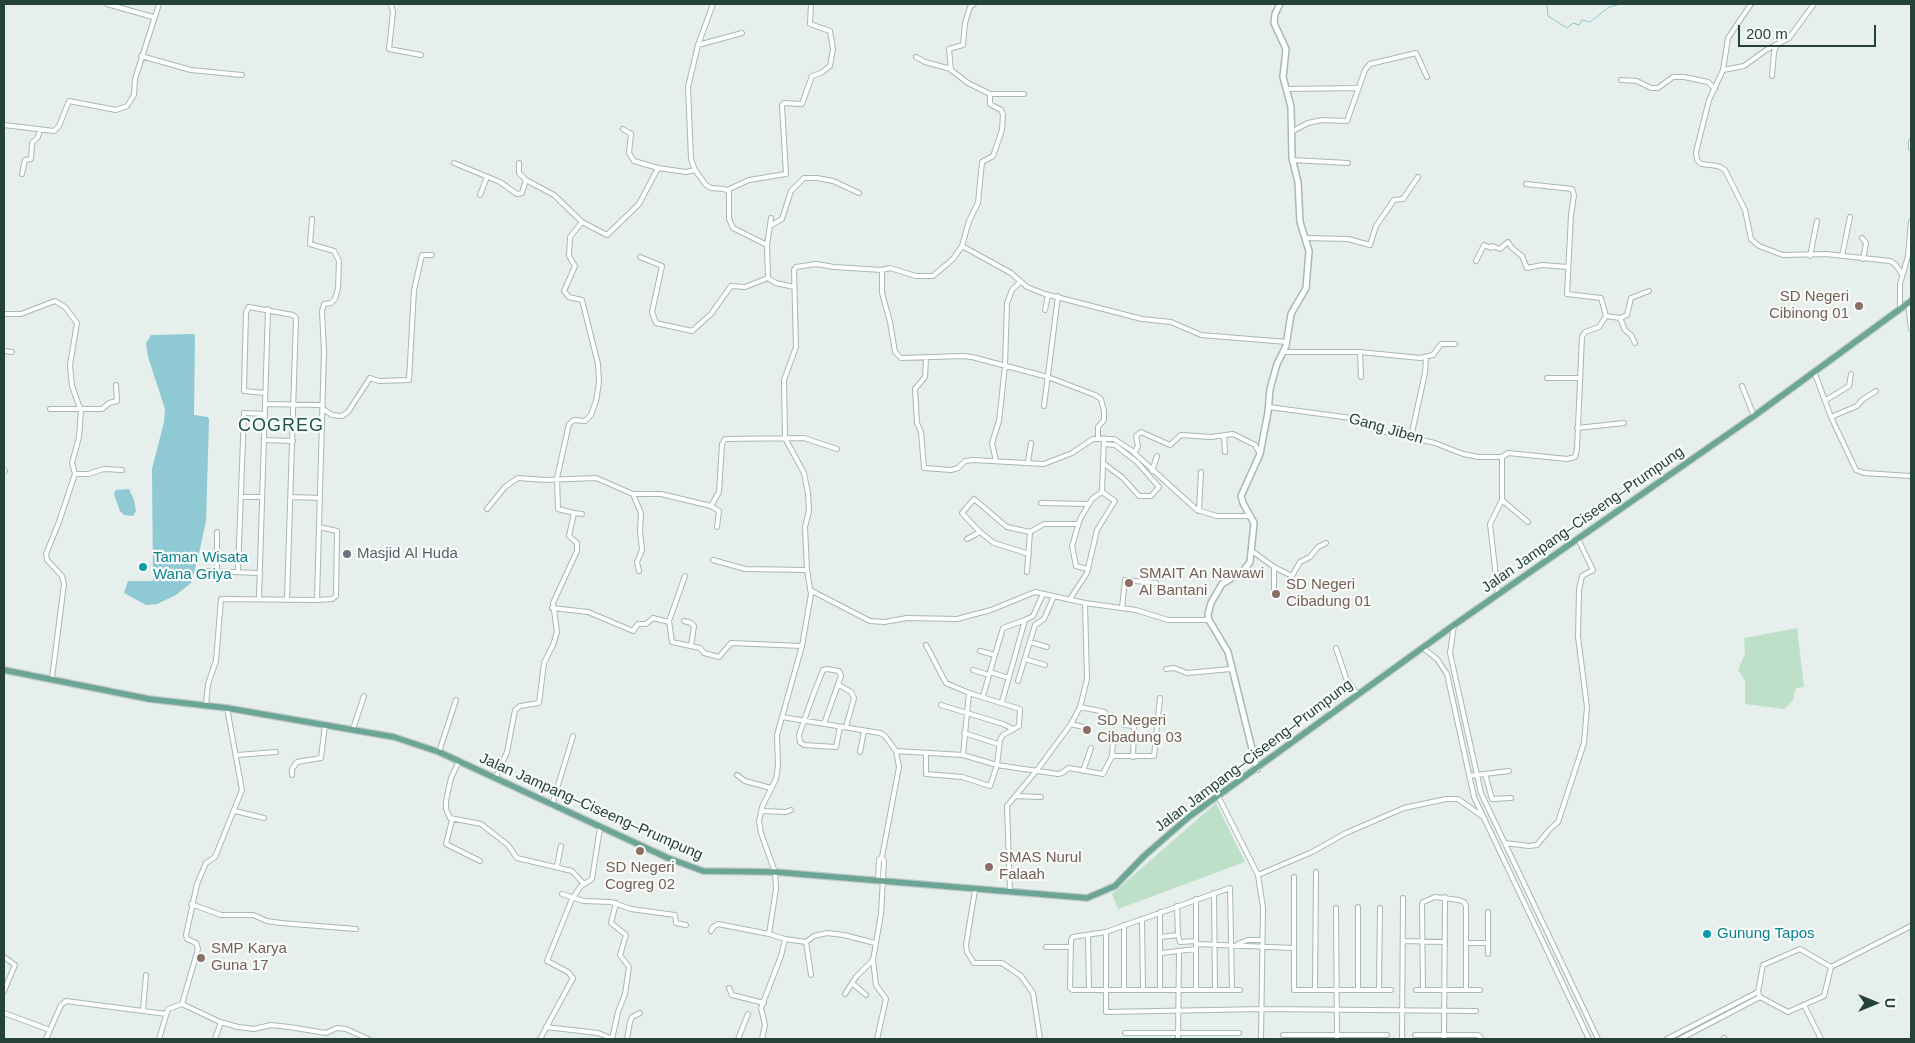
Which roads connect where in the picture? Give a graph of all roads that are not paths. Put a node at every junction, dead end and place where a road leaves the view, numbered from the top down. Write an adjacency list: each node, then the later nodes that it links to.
1 (107, 4): 10 (street)
2 (159, 4): 10 (street)
3 (391, 4): 14 (street)
4 (712, 4): 13 (street)
5 (811, 4): 45 (street)
6 (974, 4): 17 (street)
7 (1280, 4): 24 (street)
8 (1751, 4): 18 (street)
9 (1814, 4): 12 (street)
10 (153, 17): 15 (street)
11 (742, 33): 13 (street)
12 (1777, 44): 18 (street); 20 (street)
13 (698, 45): 39 (street)
14 (421, 55)
15 (141, 56): 19 (street); 29 (street)
16 (916, 57): 17 (street)
17 (951, 70): 26 (street)
18 (1723, 70): 25 (street)
19 (242, 75)
20 (1772, 76)
21 (1427, 77): 23 (street)
22 (1621, 80): 25 (street)
23 (1358, 88): 24 (street); 31 (street)
24 (1286, 89): 31 (street)
25 (1715, 89): 60 (street)
26 (990, 94): 27 (street); 58 (street)
27 (1024, 94)
28 (4, 125): 29 (street)
29 (40, 129): 40 (street)
30 (623, 129): 38 (street)
31 (1291, 132): 34 (street)
32 (1911, 142): 33 (street)
33 (1911, 148)
34 (1292, 160): 37 (street); 55 (street)
35 (454, 163): 41 (street)
36 (519, 163): 43 (street)
37 (1348, 163)
38 (658, 168): 39 (street); 52 (street)
39 (695, 170): 45 (street)
40 (22, 174)
41 (487, 177): 43 (street); 47 (street)
42 (1418, 177): 55 (street)
43 (526, 180): 52 (street)
44 (1526, 184): 65 (street)
45 (727, 190): 57 (street)
46 (859, 192): 54 (street)
47 (480, 195)
48 (1850, 217): 61 (street)
49 (771, 218): 54 (street)
50 (312, 219): 106 (street)
51 (1816, 221): 60 (street)
52 (582, 222): 138 (street)
53 (1911, 222): 67 (street)
54 (770, 226): 57 (street)
55 (1305, 238): 82 (street)
56 (1862, 238): 64 (street)
57 (767, 245): 68 (street)
58 (962, 246): 66 (street); 69 (street)
59 (432, 255): 106 (street)
60 (1810, 256): 61 (street)
61 (1842, 256): 64 (street)
62 (640, 257): 68 (street)
63 (1476, 260): 65 (street)
64 (1864, 260): 67 (street)
65 (1568, 267): 79 (street)
66 (882, 270): 70 (street); 89 (street)
67 (1902, 274): 75 (street)
68 (768, 278): 70 (street)
69 (1020, 282): 72 (street); 91 (street)
70 (794, 287): 117 (street)
71 (1649, 291): 80 (street)
72 (1048, 295): 73 (street); 77 (street)
73 (1058, 296): 82 (street); 94 (street)
74 (1910, 302): 75 (main road, Jalan Jampang–Ciseeng–Prumpung); 81 (street)
75 (1900, 308): 92 (main road, Jalan Jampang–Ciseeng–Prumpung)
76 (268, 309): 101 (street); 101 (street); 104 (street)
77 (1045, 310)
78 (4, 314): 109 (street)
79 (1606, 316): 80 (street); 97 (street)
80 (1620, 318): 83 (street)
81 (1911, 330)
82 (1287, 342): 87 (street)
83 (1635, 343)
84 (1455, 344): 90 (street)
85 (4, 351): 86 (street)
86 (12, 352)
87 (1283, 352): 88 (street); 107 (street)
88 (1360, 352): 90 (street); 95 (street)
89 (926, 357): 91 (street); 130 (street)
90 (1426, 357): 116 (street)
91 (1005, 366): 94 (street); 130 (street)
92 (1814, 371): 102 (street); 111 (main road, Jalan Jampang–Ciseeng–Prumpung)
93 (1850, 374): 102 (street)
94 (1048, 377): 105 (street); 119 (street)
95 (1361, 377)
96 (1547, 378): 97 (street)
97 (1580, 378): 114 (street)
98 (116, 385): 109 (street)
99 (1742, 386): 111 (street)
100 (1876, 391): 112 (street)
101 (265, 393): 103 (street)
102 (1826, 400): 112 (street)
103 (265, 404): 104 (street); 110 (street)
104 (294, 404): 106 (street); 121 (street)
105 (1044, 406)
106 (323, 407): 144 (street)
107 (1269, 407): 116 (street, Gang Jiben); 127 (street)
108 (50, 408): 109 (street)
109 (81, 410): 136 (street)
110 (264, 414): 120 (street); 141 (street)
111 (1754, 416): 162 (main road, Jalan Jampang–Ciseeng–Prumpung)
112 (1831, 417): 137 (street)
113 (1624, 424): 114 (street)
114 (1577, 428): 129 (street, Gang Jiben)
115 (1224, 435): 125 (street); 126 (street); 127 (street)
116 (1412, 437): 129 (street, Gang Jiben)
117 (785, 438): 124 (street); 148 (street); 169 (street)
118 (1104, 438): 119 (street); 123 (street); 126 (street)
119 (1098, 439): 131 (street)
120 (264, 440): 121 (street); 142 (street)
121 (293, 441): 143 (street)
122 (1031, 443): 131 (street)
123 (1104, 444): 132 (street); 132 (street)
124 (837, 448)
125 (1225, 452)
126 (1134, 453): 134 (street)
127 (1260, 454): 153 (street)
128 (1157, 456): 134 (street)
129 (1502, 458): 145 (street)
130 (996, 461): 131 (street)
131 (1028, 462)
132 (1103, 462): 139 (street)
133 (122, 470): 136 (street)
134 (1152, 471): 150 (street)
135 (1201, 472): 150 (street)
136 (75, 474): 211 (street)
137 (1911, 476)
138 (557, 478): 140 (street); 149 (street); 151 (street)
139 (1102, 492): 147 (street); 168 (street)
140 (633, 494): 148 (street); 173 (street)
141 (241, 497): 142 (street); 172 (street)
142 (262, 497): 175 (street)
143 (292, 497): 144 (street); 184 (street)
144 (320, 498): 156 (street)
145 (1502, 500): 154 (street); 181 (street)
146 (1040, 503): 147 (street)
147 (1089, 504): 155 (street)
148 (711, 506): 157 (street)
149 (487, 509)
150 (1199, 511): 153 (street)
151 (574, 514): 152 (street); 188 (street)
152 (582, 514)
153 (1250, 516): 164 (street)
154 (1528, 522)
155 (1078, 524): 160 (street); 168 (street)
156 (319, 527): 186 (street); 186 (street)
157 (717, 527)
158 (218, 532): 171 (street)
159 (980, 532): 160 (street); 161 (street); 165 (street)
160 (1030, 532): 165 (street)
161 (967, 538)
162 (1578, 539): 181 (main road, Jalan Jampang–Ciseeng–Prumpung); 281 (street)
163 (1326, 543): 167 (street)
164 (1252, 551): 167 (street); 191 (street)
165 (1029, 554): 174 (street)
166 (713, 560): 169 (street)
167 (1274, 567): 179 (street)
168 (1088, 569): 185 (street)
169 (806, 570): 178 (street)
170 (207, 571): 171 (street)
171 (217, 571): 172 (street)
172 (238, 571): 175 (street)
173 (638, 571)
174 (1027, 572)
175 (259, 573): 183 (street)
176 (685, 576): 193 (street)
177 (1156, 583): 189 (street)
178 (810, 590): 180 (street); 198 (street)
179 (1274, 591)
180 (1044, 594): 182 (street); 190 (street)
181 (1498, 594): 194 (main road, Jalan Jampang–Ciseeng–Prumpung)
182 (1054, 596): 185 (street); 195 (street)
183 (259, 598): 184 (street); 224 (street)
184 (287, 599): 186 (street)
185 (1070, 599): 187 (street)
186 (317, 600)
187 (1085, 603): 189 (street); 226 (street)
188 (552, 608): 193 (street); 267 (street)
189 (1122, 608): 191 (street)
190 (1026, 620): 203 (street); 212 (street)
191 (1208, 620): 207 (street)
192 (684, 621): 197 (street)
193 (669, 622): 197 (street)
194 (1454, 625): 201 (main road, Jalan Jampang–Ciseeng–Prumpung); 215 (street)
195 (1030, 642): 199 (street); 204 (street)
196 (926, 645): 217 (street)
197 (691, 646): 198 (street)
198 (802, 646): 230 (street)
199 (1047, 647)
200 (1336, 648): 218 (street)
201 (1423, 648): 216 (street); 218 (main road, Jalan Jampang–Ciseeng–Prumpung)
202 (980, 651): 203 (street)
203 (995, 655): 210 (street)
204 (1025, 659): 205 (street); 213 (street)
205 (1046, 664)
206 (1166, 669): 207 (street)
207 (1232, 669): 258 (street)
208 (4, 670): 211 (main road, Jalan Jampang–Ciseeng–Prumpung)
209 (973, 670): 210 (street)
210 (989, 673): 212 (street); 220 (street)
211 (52, 678): 224 (main road, Jalan Jampang–Ciseeng–Prumpung)
212 (1009, 678): 223 (street)
213 (1018, 682)
214 (838, 685): 231 (street); 233 (street); 238 (street)
215 (1458, 687): 216 (street); 265 (street)
216 (1451, 689): 266 (street)
217 (969, 693): 220 (street); 229 (street)
218 (1358, 695): 258 (main road, Jalan Jampang–Ciseeng–Prumpung)
219 (364, 696): 239 (street)
220 (983, 696): 223 (street)
221 (1160, 698): 255 (street)
222 (456, 700): 249 (street)
223 (1002, 702): 240 (street)
224 (206, 705): 227 (main road, Jalan Jampang–Ciseeng–Prumpung)
225 (941, 705): 229 (street)
226 (1080, 707): 228 (street); 234 (street)
227 (227, 708): 232 (main road, Jalan Jampang–Ciseeng–Prumpung); 252 (street)
228 (1105, 712)
229 (966, 713): 240 (street); 242 (street)
230 (782, 717): 231 (street); 268 (street)
231 (804, 720): 233 (street); 236 (street)
232 (325, 724): 239 (main road, Jalan Jampang–Ciseeng–Prumpung); 263 (street)
233 (824, 724): 236 (street)
234 (1071, 724): 237 (street); 259 (street)
235 (1124, 725): 255 (street)
236 (840, 727): 238 (street)
237 (1084, 727)
238 (846, 728): 241 (street)
239 (353, 729): 249 (main road, Jalan Jampang–Ciseeng–Prumpung)
240 (1013, 729): 245 (street)
241 (864, 731): 247 (street); 250 (street)
242 (964, 733): 245 (street); 253 (street)
243 (573, 736): 273 (street)
244 (1113, 741): 254 (street)
245 (998, 744): 257 (street)
246 (1091, 748): 260 (street)
247 (896, 751): 251 (street); 291 (street)
248 (276, 752): 252 (street)
249 (439, 752): 256 (main road, Jalan Jampang–Ciseeng–Prumpung)
250 (860, 752)
251 (926, 754): 253 (street); 257 (street)
252 (237, 755): 275 (street)
253 (963, 755): 257 (street)
254 (1112, 756): 255 (street); 260 (street)
255 (1133, 757)
256 (459, 761): 267 (main road, Jalan Jampang–Ciseeng–Prumpung); 279 (street)
257 (997, 765): 259 (street)
258 (1257, 769): 270 (main road, Jalan Jampang–Ciseeng–Prumpung)
259 (1037, 770): 260 (street); 269 (street)
260 (1083, 771)
261 (1509, 771): 262 (street)
262 (1485, 774): 265 (street); 272 (street)
263 (292, 775)
264 (737, 775): 268 (street)
265 (1477, 775): 266 (street); 281 (street)
266 (1469, 776): 277 (street)
267 (496, 777): 273 (main road, Jalan Jampang–Ciseeng–Prumpung)
268 (771, 788): 276 (street)
269 (1015, 796): 271 (street); 294 (street)
270 (1218, 796): 288 (street); 294 (main road, Jalan Jampang–Ciseeng–Prumpung)
271 (1041, 797)
272 (1511, 798)
273 (552, 805): 280 (main road, Jalan Jampang–Ciseeng–Prumpung)
274 (791, 810): 276 (street)
275 (235, 811): 278 (street); 302 (street)
276 (761, 811): 286 (street)
277 (1484, 817): 288 (street); 289 (street)
278 (264, 818)
279 (452, 820): 283 (street); 284 (street)
280 (600, 828): 286 (main road, Jalan Jampang–Ciseeng–Prumpung); 292 (street)
281 (1504, 843): 285 (street)
282 (561, 846): 284 (street)
283 (480, 861)
284 (556, 866): 292 (street)
285 (1516, 869): 289 (street); 430 (street)
286 (775, 872): 291 (main road, Jalan Jampang–Ciseeng–Prumpung); 316 (street)
287 (1316, 872): 357 (street)
288 (1257, 873): 321 (street)
289 (1510, 873): 429 (street)
290 (1294, 877): 336 (street)
291 (880, 881): 293 (main road, Jalan Jampang–Ciseeng–Prumpung); 328 (street)
292 (584, 884): 299 (street)
293 (975, 890): 294 (main road, Jalan Jampang–Ciseeng–Prumpung); 419 (street)
294 (1010, 893)
295 (1214, 893): 300 (street); 329 (street); 330 (street)
296 (562, 894): 299 (street)
297 (1445, 897): 324 (street); 325 (street); 326 (street)
298 (1403, 898): 323 (street)
299 (572, 899): 301 (street); 387 (street)
300 (1196, 899): 303 (street); 332 (street)
301 (616, 903): 310 (street); 414 (street)
302 (191, 904): 313 (street); 373 (street)
303 (1177, 906): 307 (street); 317 (street)
304 (1358, 907): 359 (street)
305 (1336, 908): 358 (street)
306 (1380, 908): 360 (street)
307 (1160, 912): 309 (street); 319 (street)
308 (1488, 912): 327 (street)
309 (1142, 919): 311 (street); 348 (street)
310 (686, 925)
311 (1124, 925): 315 (street); 354 (street)
312 (1911, 926): 342 (street)
313 (356, 928)
314 (711, 931): 316 (street)
315 (1106, 932): 318 (street); 347 (street)
316 (769, 934): 320 (street)
317 (1178, 935): 319 (street); 332 (street)
318 (1088, 936): 334 (street); 353 (street)
319 (1160, 937): 338 (street)
320 (785, 939): 322 (street); 372 (street)
321 (1262, 940): 331 (street); 335 (street)
322 (806, 942): 328 (street); 344 (street)
323 (1403, 942): 324 (street); 379 (street)
324 (1423, 942): 325 (street); 363 (street)
325 (1445, 942): 364 (street)
326 (1466, 943): 327 (street); 365 (street)
327 (1488, 943): 339 (street)
328 (875, 944): 341 (street)
329 (1215, 944): 330 (street); 332 (street); 355 (street)
330 (1232, 944): 331 (street); 352 (street)
331 (1238, 944): 335 (street)
332 (1196, 945): 337 (street); 351 (street)
333 (1046, 947): 334 (street)
334 (1070, 947): 353 (street)
335 (1262, 948): 336 (street); 375 (street)
336 (1294, 948): 357 (street)
337 (1179, 952): 338 (street); 350 (street)
338 (1161, 953): 349 (street)
339 (1488, 954)
340 (4, 957): 367 (street)
341 (873, 960): 345 (street); 418 (street)
342 (1831, 967): 368 (street); 374 (street)
343 (146, 975): 377 (street)
344 (811, 975)
345 (852, 983): 369 (street); 370 (street)
346 (729, 988): 372 (street)
347 (1106, 989): 353 (street); 354 (street); 378 (street)
348 (1143, 989): 349 (street); 354 (street)
349 (1160, 989): 350 (street)
350 (1178, 989): 351 (street); 378 (street)
351 (1196, 989): 355 (street)
352 (1232, 989): 355 (street); 356 (street)
353 (1089, 990)
354 (1124, 990)
355 (1214, 990)
356 (1240, 990)
357 (1315, 990): 358 (street)
358 (1337, 990): 359 (street); 376 (street)
359 (1358, 990): 360 (street)
360 (1379, 990): 361 (street)
361 (1392, 990)
362 (1416, 990): 363 (street)
363 (1423, 990): 364 (street)
364 (1444, 990): 365 (street); 380 (street)
365 (1466, 990): 366 (street)
366 (1480, 990)
367 (4, 991)
368 (1758, 992): 371 (street); 408 (street)
369 (845, 994)
370 (866, 995)
371 (1760, 998): 374 (street); 408 (street)
372 (764, 1003): 417 (street)
373 (182, 1004): 384 (street); 386 (street)
374 (1804, 1005): 432 (street)
375 (1263, 1009): 376 (street); 378 (street); 426 (street)
376 (1337, 1009): 379 (street); 402 (street)
377 (143, 1010): 384 (street); 388 (street)
378 (1178, 1010): 392 (street)
379 (1402, 1010): 380 (street); 427 (street)
380 (1444, 1010): 381 (street); 406 (street)
381 (1476, 1010)
382 (4, 1013): 388 (street)
383 (640, 1013): 415 (street)
384 (166, 1014): 410 (street)
385 (748, 1014): 416 (street)
386 (221, 1022): 411 (street); 412 (street)
387 (546, 1027): 413 (street); 414 (street)
388 (50, 1030): 409 (street)
389 (1160, 1032): 391 (street); 392 (street); 421 (street)
390 (1124, 1033): 391 (street)
391 (1142, 1033): 420 (street)
392 (1178, 1033): 393 (street); 422 (street)
393 (1197, 1033): 394 (street); 423 (street)
394 (1215, 1033): 395 (street); 424 (street)
395 (1231, 1033): 396 (street); 425 (street)
396 (1239, 1033)
397 (1283, 1034): 400 (street)
398 (1387, 1035): 404 (street)
399 (1415, 1035): 405 (street)
400 (1295, 1037): 401 (street)
401 (1316, 1037): 402 (street)
402 (1337, 1037): 403 (street)
403 (1359, 1037): 404 (street)
404 (1380, 1037)
405 (1423, 1037): 406 (street)
406 (1444, 1037): 407 (street)
407 (1466, 1037): 428 (street)
408 (1678, 1038): 431 (street)
409 (46, 1039)
410 (159, 1039)
411 (215, 1039)
412 (368, 1039)
413 (540, 1039)
414 (613, 1039)
415 (627, 1039)
416 (738, 1039)
417 (762, 1039)
418 (878, 1039)
419 (1040, 1039)
420 (1142, 1039)
421 (1160, 1039)
422 (1178, 1039)
423 (1197, 1039)
424 (1215, 1039)
425 (1231, 1039)
426 (1261, 1039)
427 (1402, 1039)
428 (1482, 1039)
429 (1589, 1039)
430 (1598, 1039)
431 (1667, 1039)
432 (1821, 1039)

